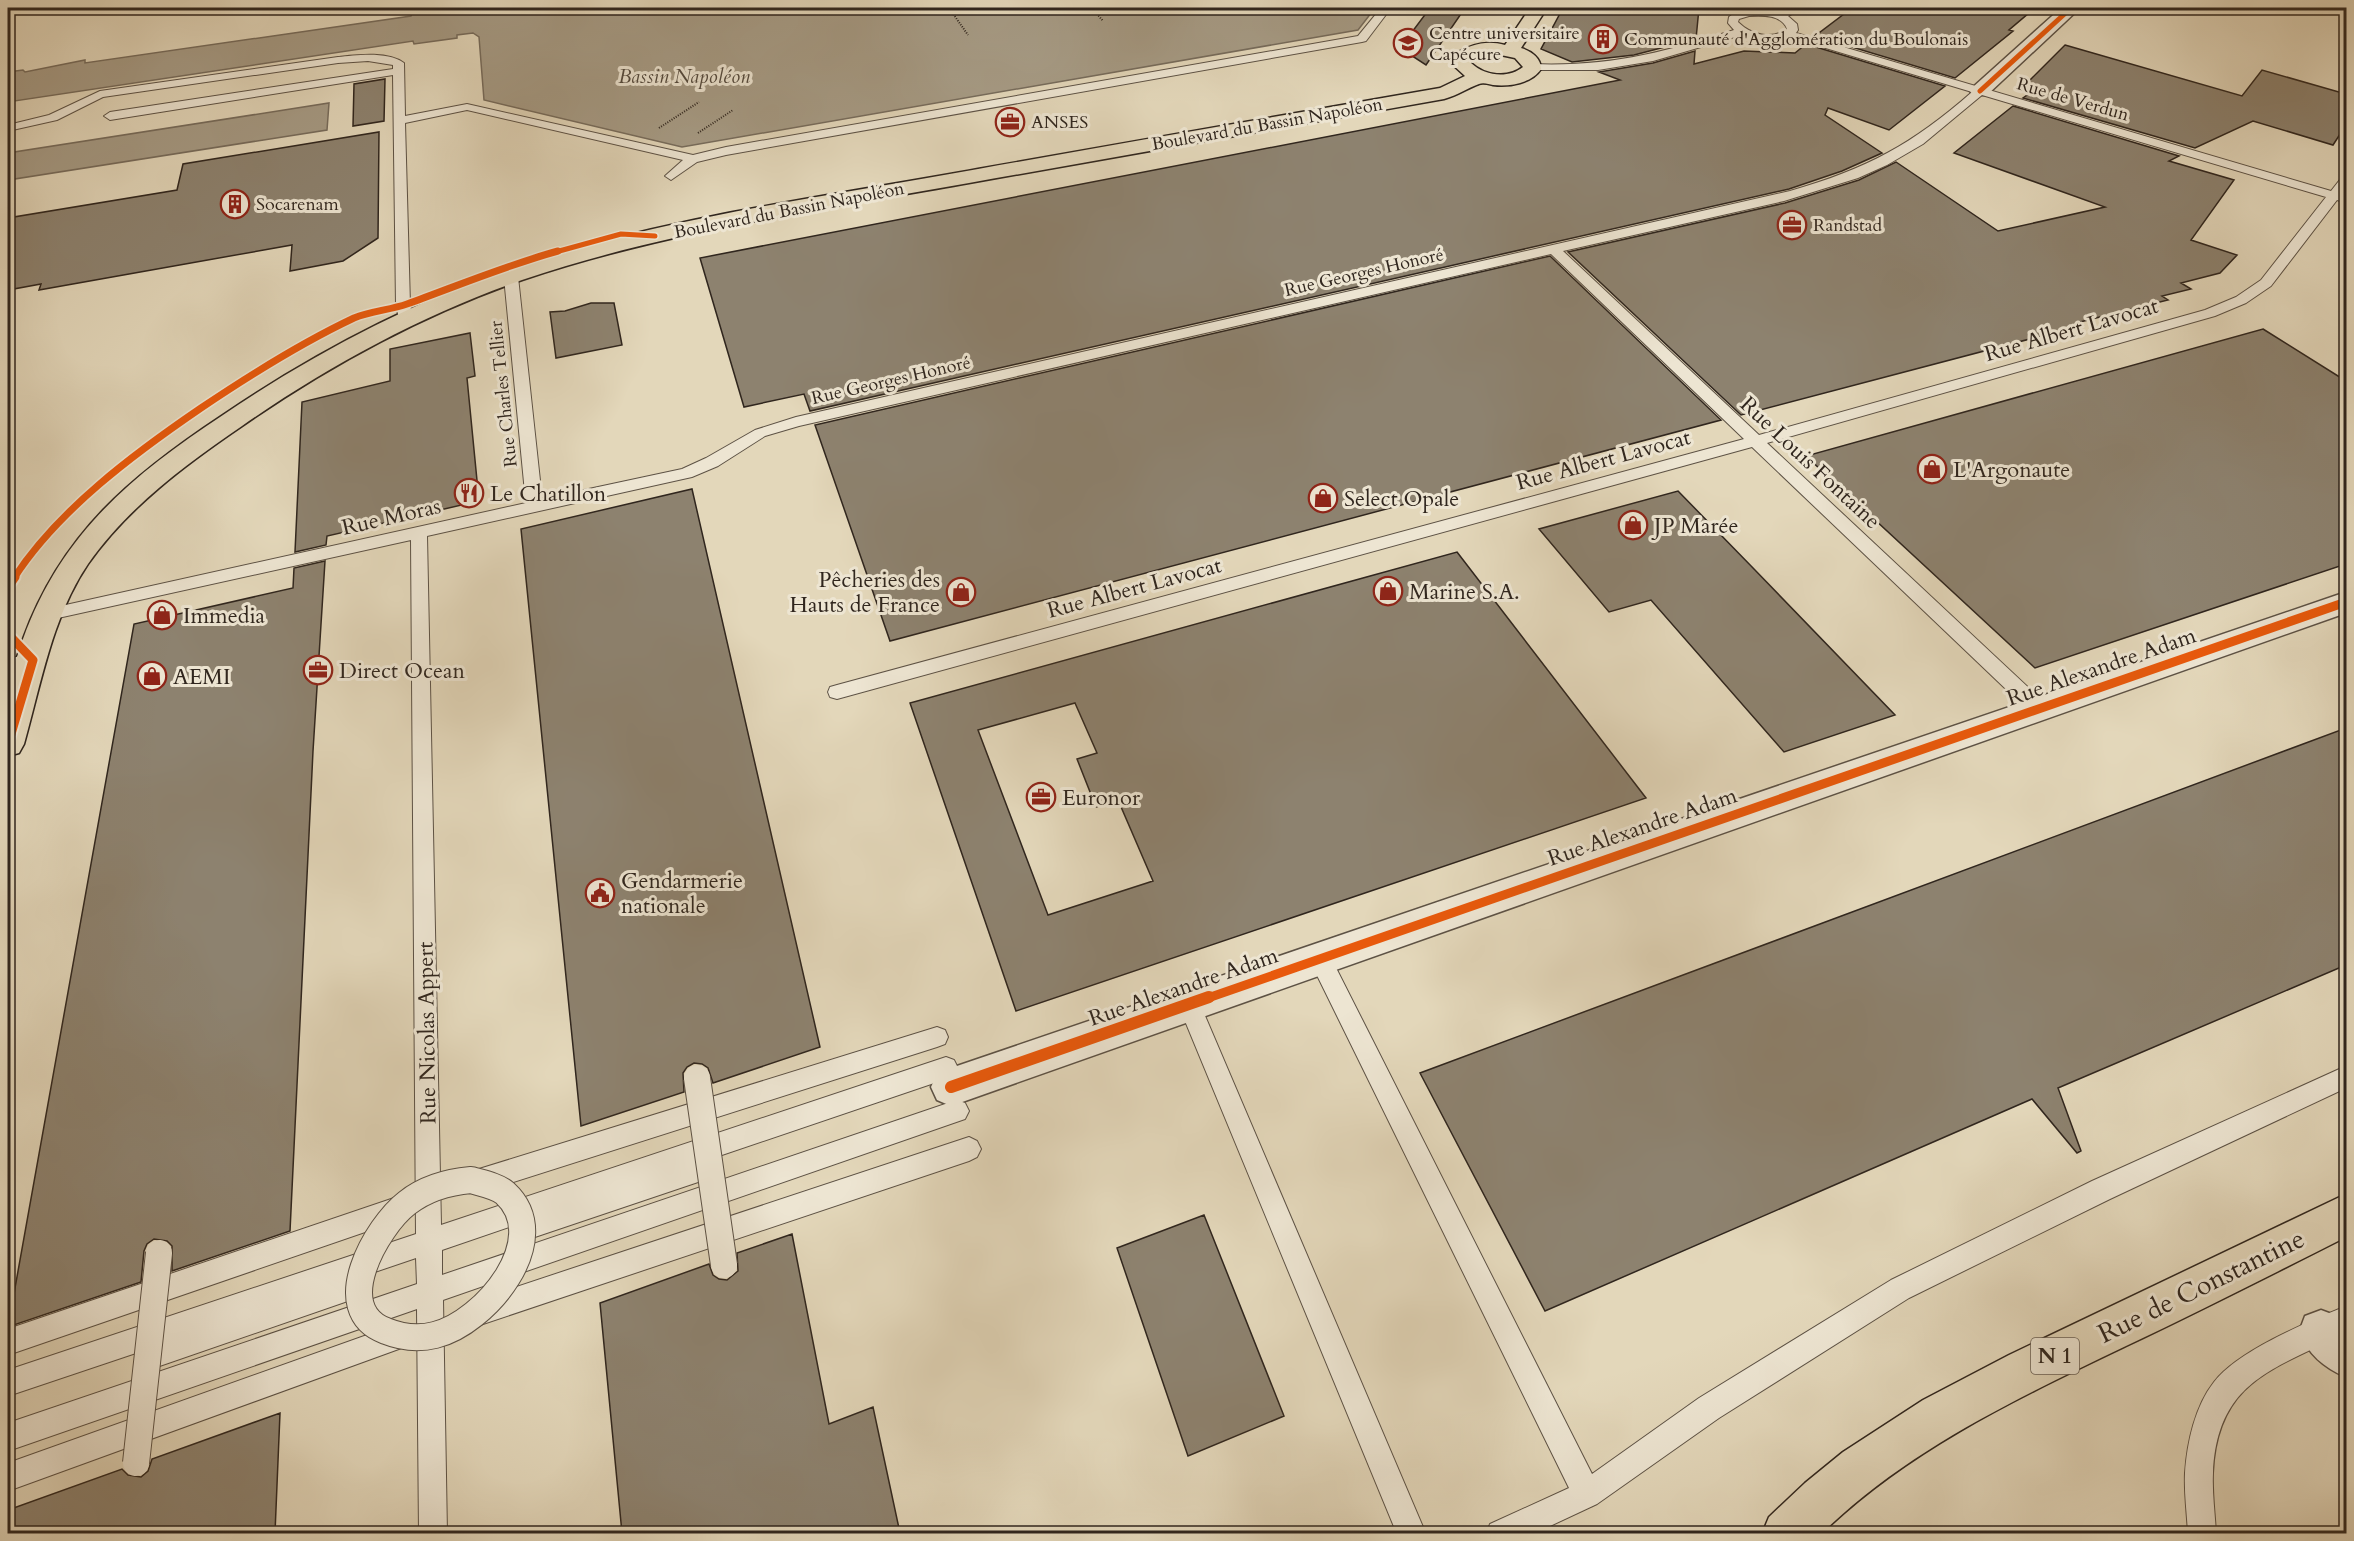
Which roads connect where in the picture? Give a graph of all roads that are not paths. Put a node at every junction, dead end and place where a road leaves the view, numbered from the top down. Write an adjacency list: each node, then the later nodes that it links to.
1 (1386, 8): 18 (lane)
2 (1538, 8): 10 (main road)
3 (1730, 8): 6 (lane)
4 (1798, 8): 7 (lane)
5 (2071, 8): 14 (street)
6 (1740, 14): 7 (lane); 8 (lane)
7 (1779, 16): 9 (lane)
8 (1743, 31): 9 (lane, Rue de Verdun); 11 (lane)
9 (1789, 34): 14 (lane, Rue de Verdun)
10 (1510, 50): 11 (main road); 13 (main road)
11 (1532, 67): 13 (main road)
12 (399, 71): 15 (lane); 16 (lane); 17 (lane)
13 (1479, 76): 23 (main road, Boulevard du Bassin Napoléon)
14 (1980, 91): 21 (lane, Rue de Verdun); 22 (lane, Rue Georges Honoré)
15 (110, 116)
16 (401, 120): 18 (lane); 24 (lane)
17 (8, 128)
18 (693, 159): 19 (lane)
19 (671, 176)
20 (2346, 180): 21 (lane, Rue Albert Lavocat)
21 (2340, 197): 25 (lane, Rue Albert Lavocat)
22 (1552, 248): 25 (lane, Rue Louis Fontaine); 26 (lane, Rue Georges Honoré)
23 (511, 277): 24 (main road, Boulevard du Bassin Napoléon); 27 (lane, Rue Charles Tellier)
24 (406, 319): 30 (main road, Boulevard du Bassin Napoléon)
25 (1755, 441): 32 (lane, Rue Albert Lavocat); 33 (lane, Rue Louis Fontaine)
26 (737, 446): 27 (lane, Rue Moras)
27 (535, 507): 28 (lane, Rue Moras)
28 (419, 533): 30 (lane, Rue Moras); 47 (lane, Rue Nicolas Appert)
29 (2346, 602): 33 (street, Rue Alexandre Adam)
30 (49, 614): 31 (main road, Boulevard du Bassin Napoléon)
31 (20, 663): 34 (main road, Boulevard du Bassin Napoléon)
32 (837, 692)
33 (2039, 709): 35 (street, Rue Alexandre Adam)
34 (8, 744)
35 (1320, 959): 36 (street, Rue Alexandre Adam); 61 (lane)
36 (1189, 1004): 40 (street, Rue Alexandre Adam); 63 (lane)
37 (937, 1037): 43 (lane)
38 (2346, 1077): 61 (lane)
39 (697, 1078): 42 (lane, bridge)
40 (951, 1089): 47 (lane); 51 (lane)
41 (969, 1149): 52 (lane)
42 (710, 1166): 46 (lane); 49 (lane, bridge)
43 (479, 1181): 44 (lane, bridge); 46 (lane, bridge)
44 (400, 1208): 50 (lane, bridge); 55 (lane)
45 (2346, 1215): 65 (main road, Rue de Constantine / N 1)
46 (523, 1229): 52 (lane, bridge)
47 (429, 1241): 51 (lane, Rue Nicolas Appert); 57 (lane)
48 (159, 1253): 56 (lane, bridge)
49 (724, 1265)
50 (359, 1285): 54 (lane, bridge); 56 (lane)
51 (430, 1292): 58 (lane); 62 (lane, Rue Nicolas Appert)
52 (480, 1312): 54 (lane, bridge)
53 (2338, 1336): 66 (lane)
54 (398, 1337): 60 (lane)
55 (8, 1342)
56 (148, 1357): 59 (lane, bridge)
57 (8, 1383)
58 (8, 1437)
59 (136, 1463)
60 (8, 1477)
61 (1587, 1494): 64 (lane)
62 (434, 1533)
63 (1412, 1533)
64 (1500, 1533)
65 (1786, 1533)
66 (2202, 1533)

